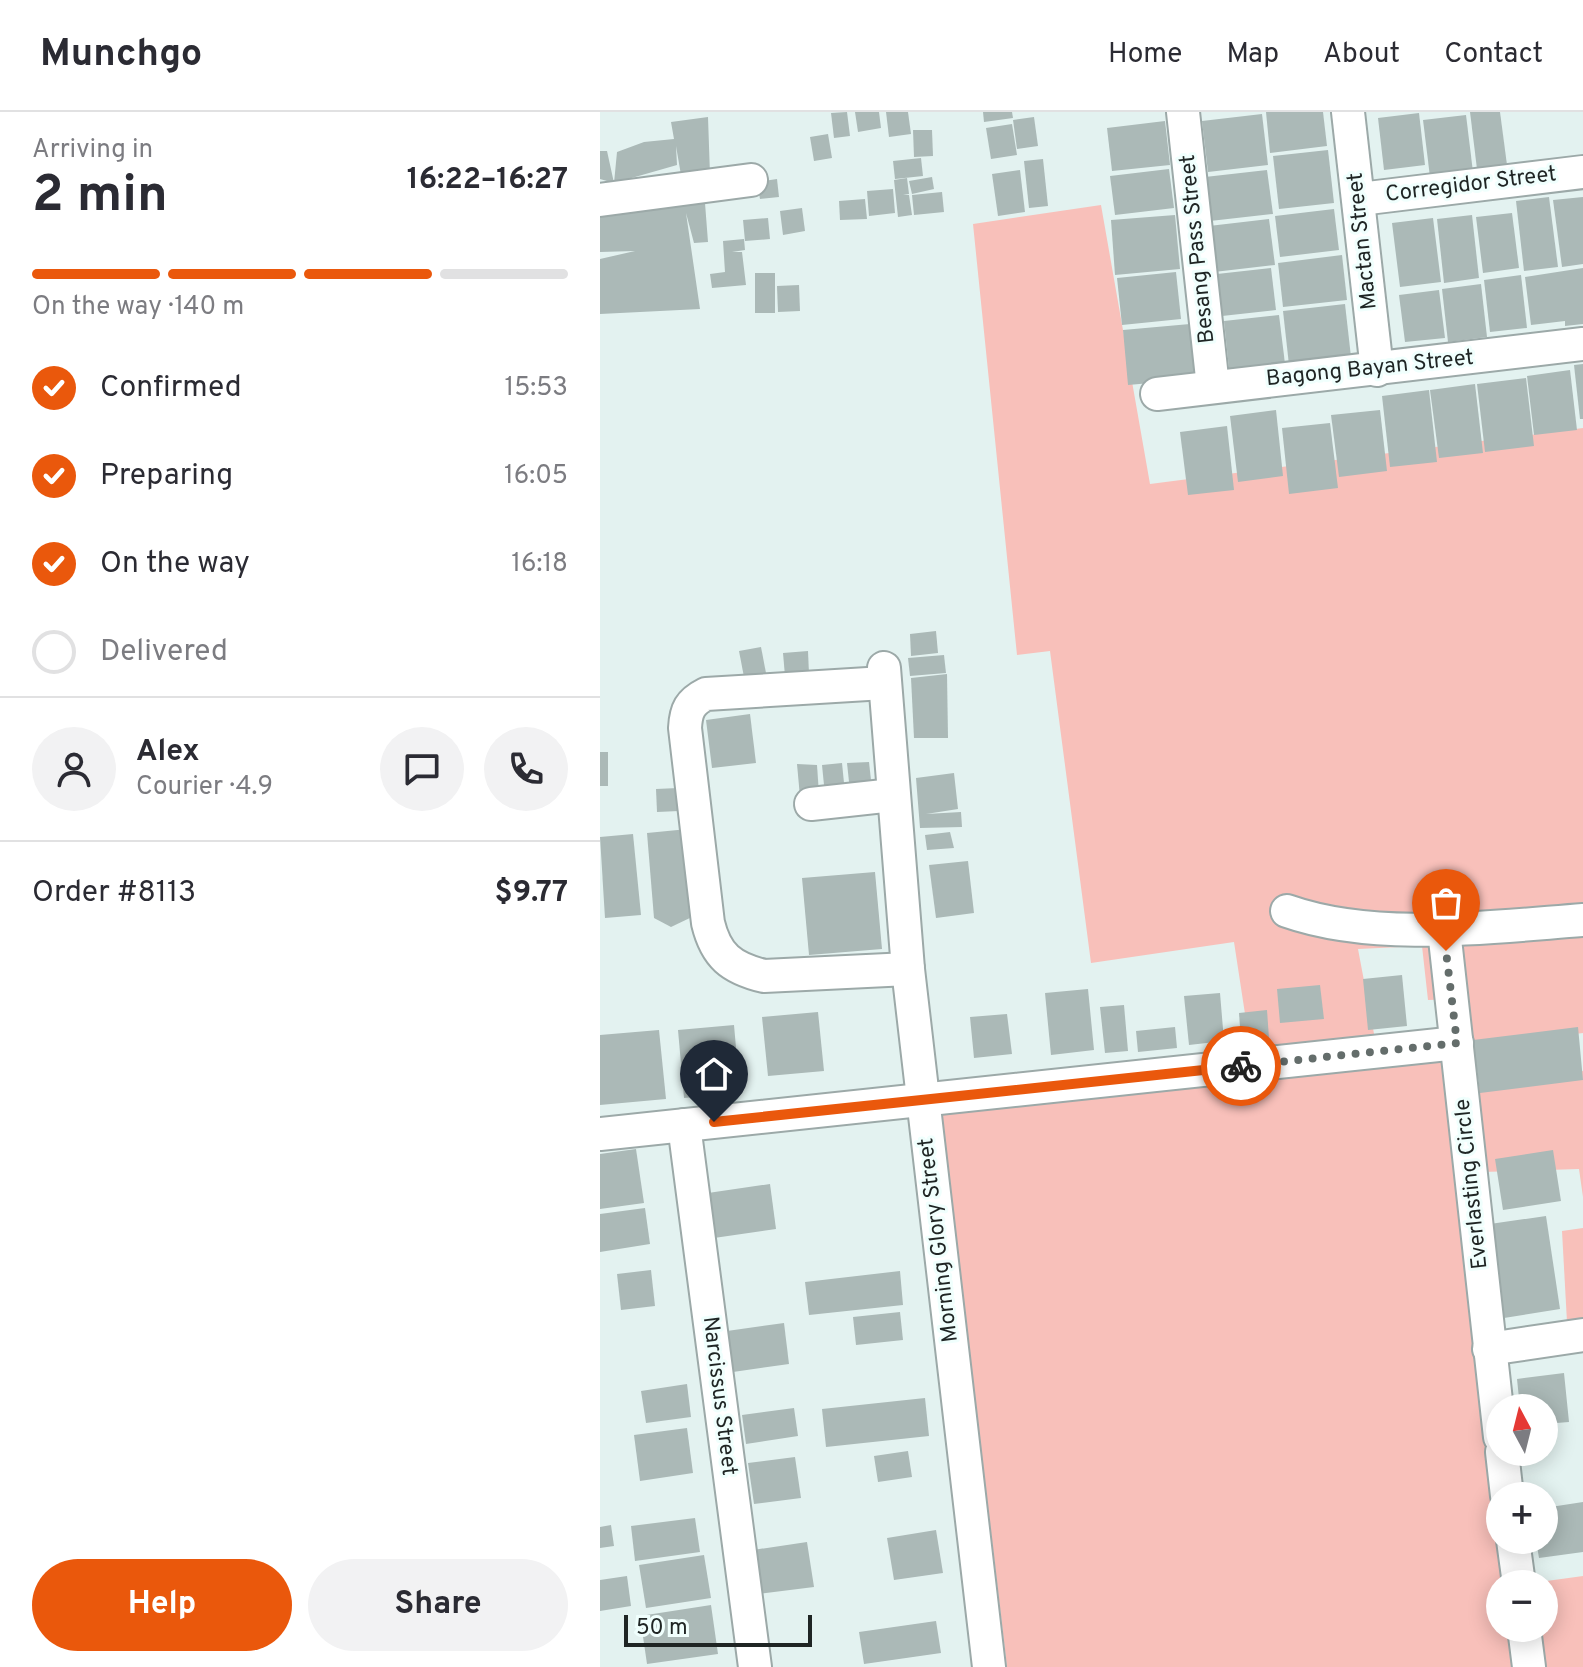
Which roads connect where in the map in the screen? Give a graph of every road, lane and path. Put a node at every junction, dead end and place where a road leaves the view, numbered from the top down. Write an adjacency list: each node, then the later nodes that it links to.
1 (1183, 112): 9 (street, Besang Pass Street)
2 (1348, 112): 5 (street, Mactan Street)
3 (1583, 172): 5 (street, Corregidor Street)
4 (751, 180): 6 (street)
5 (1360, 199): 8 (street, Mactan Street)
6 (600, 200)
7 (1583, 344): 8 (street, Bagong Bayan Street)
8 (1377, 370): 9 (street, Bagong Bayan Street)
9 (1213, 387): 10 (street, Bagong Bayan Street)
10 (1157, 394)
11 (893, 795): 12 (street); 16 (street, Morning Glory Street); 16 (street, Morning Glory Street)
12 (811, 804)
13 (1287, 911): 15 (street)
14 (1583, 920): 15 (street)
15 (1444, 930): 17 (street, Everlasting Circle)
16 (908, 969): 18 (street, Morning Glory Street)
17 (1457, 1043): 18 (street); 22 (street, Everlasting Circle)
18 (923, 1100): 19 (street); 26 (street, Morning Glory Street)
19 (684, 1125): 20 (street); 25 (street, Narcissus Street)
20 (600, 1134)
21 (1583, 1335): 22 (street)
22 (1489, 1349): 23 (street, Everlasting Circle)
23 (1495, 1394)
24 (1526, 1642): 27 (street)
25 (755, 1667)
26 (989, 1667)
27 (1529, 1667)

